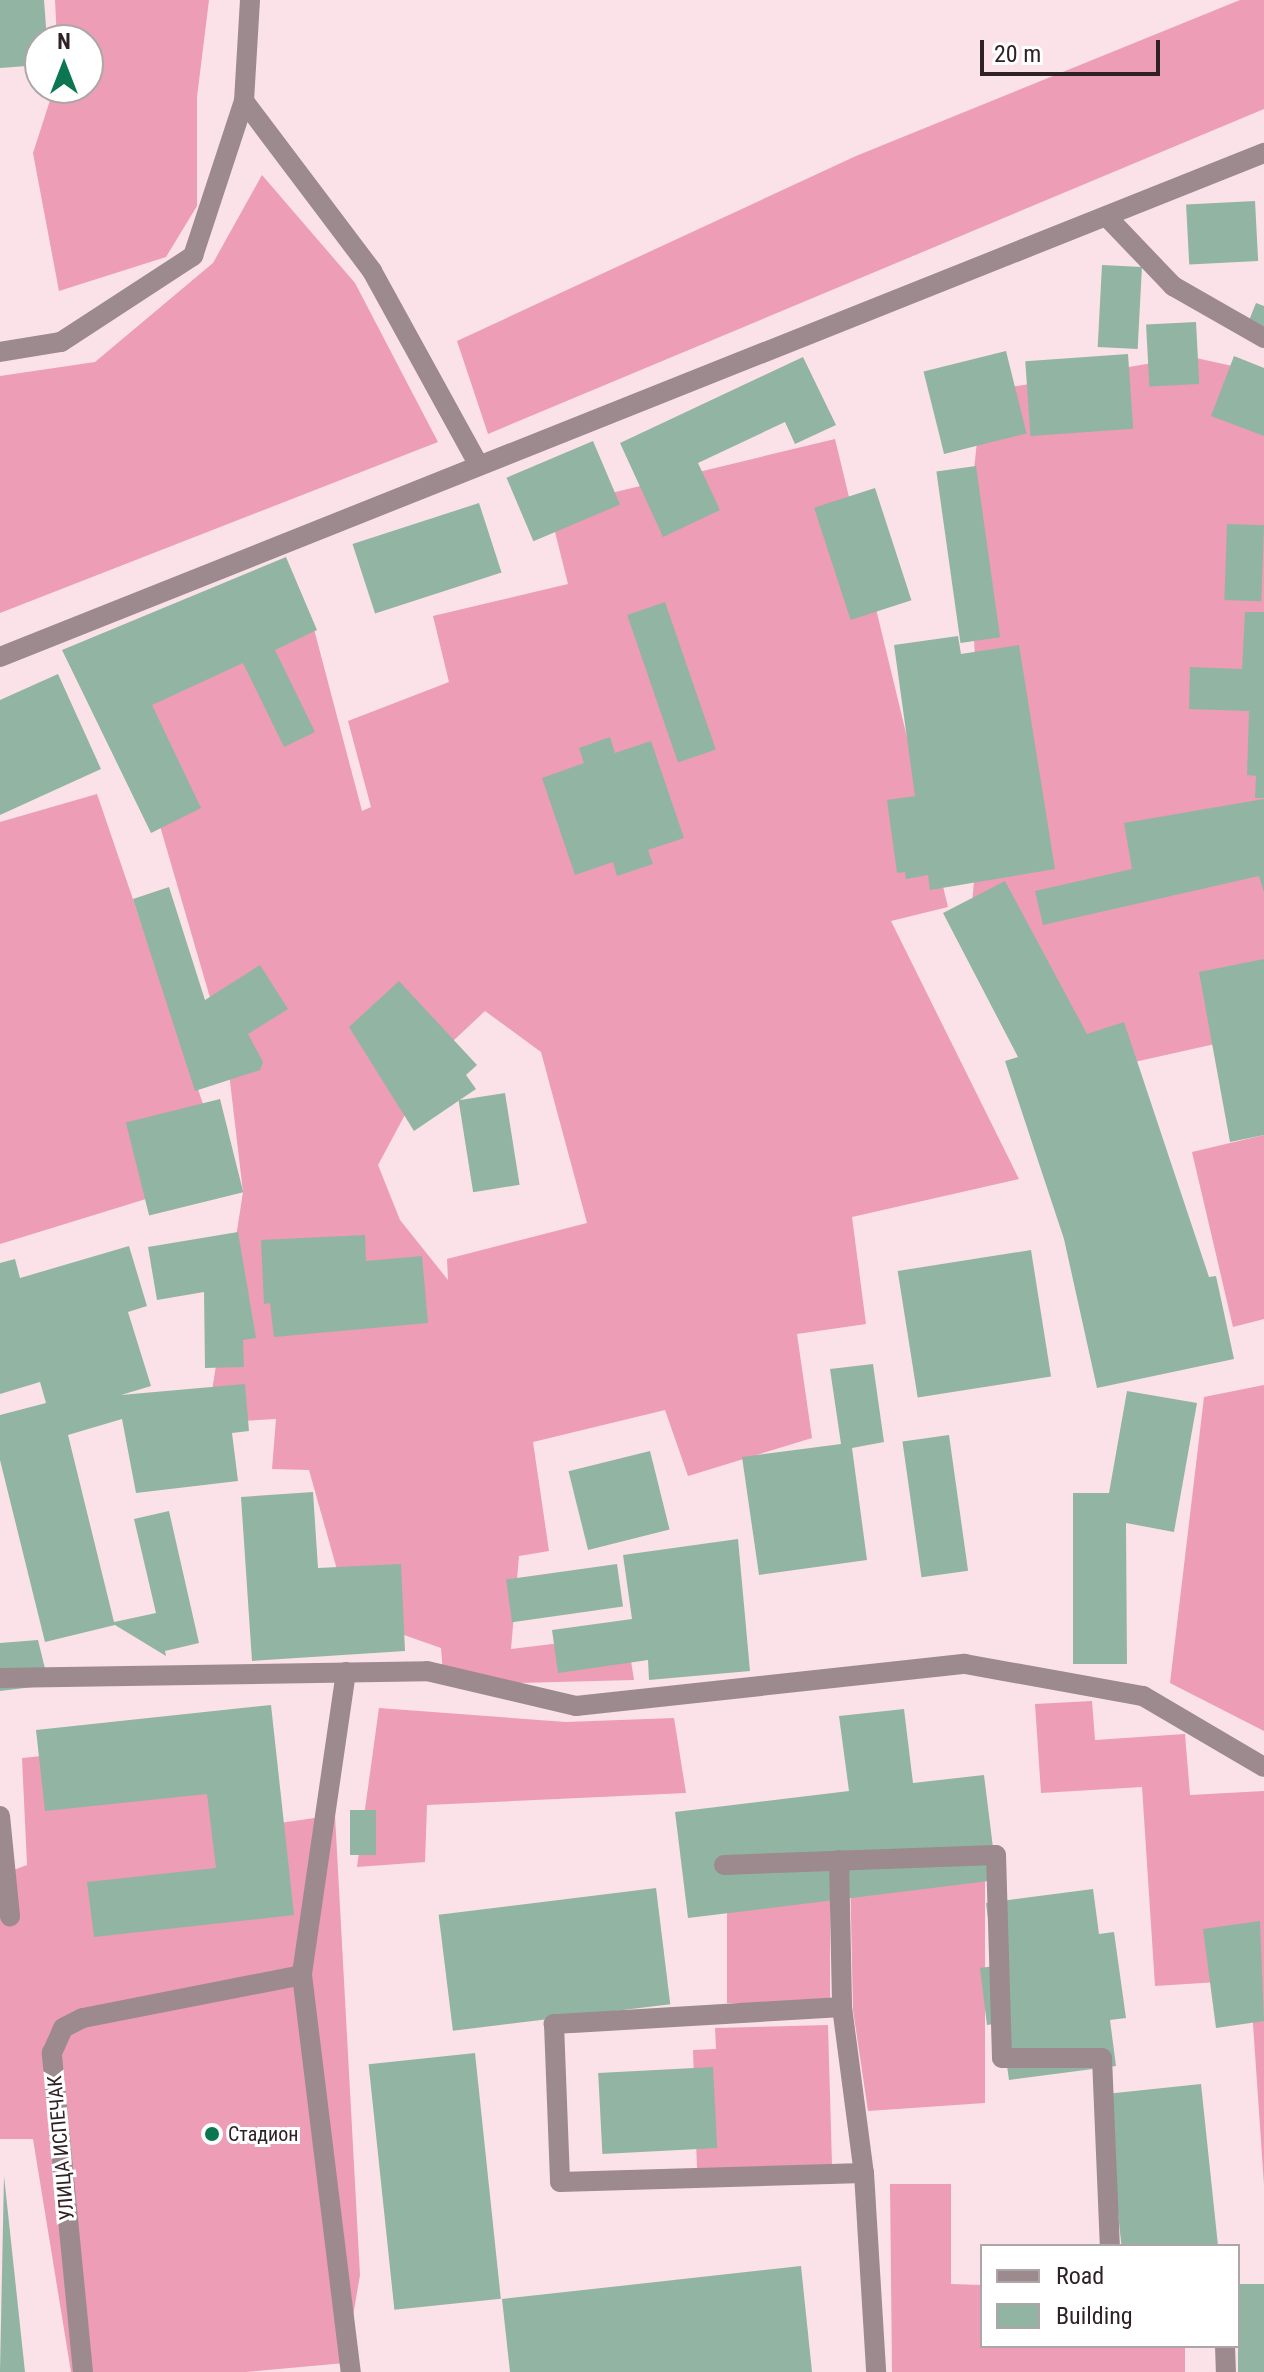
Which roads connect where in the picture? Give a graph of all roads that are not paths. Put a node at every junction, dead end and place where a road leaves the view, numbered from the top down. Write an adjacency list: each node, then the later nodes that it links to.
1 (250, 0): 2 (street)
2 (244, 101): 6 (street); 7 (street)
3 (1264, 153): 4 (street)
4 (1109, 219): 5 (street); 7 (street)
5 (1264, 338)
6 (0, 352)
7 (479, 466): 8 (street)
8 (0, 657)
9 (346, 1672): 10 (street); 11 (street); 16 (street)
10 (0, 1678)
11 (1264, 1767)
12 (0, 1816): 15 (street)
13 (839, 1860): 14 (street); 17 (street); 19 (street)
14 (724, 1865)
15 (10, 1917)
16 (302, 1975): 21 (street, УЛИЦА ИСПЕЧАК); 22 (street)
17 (842, 2007): 18 (street); 18 (street)
18 (864, 2173): 23 (street)
19 (1110, 2244)
20 (1225, 2348): 24 (street)
21 (83, 2372)
22 (351, 2372)
23 (876, 2372)
24 (1226, 2372)

